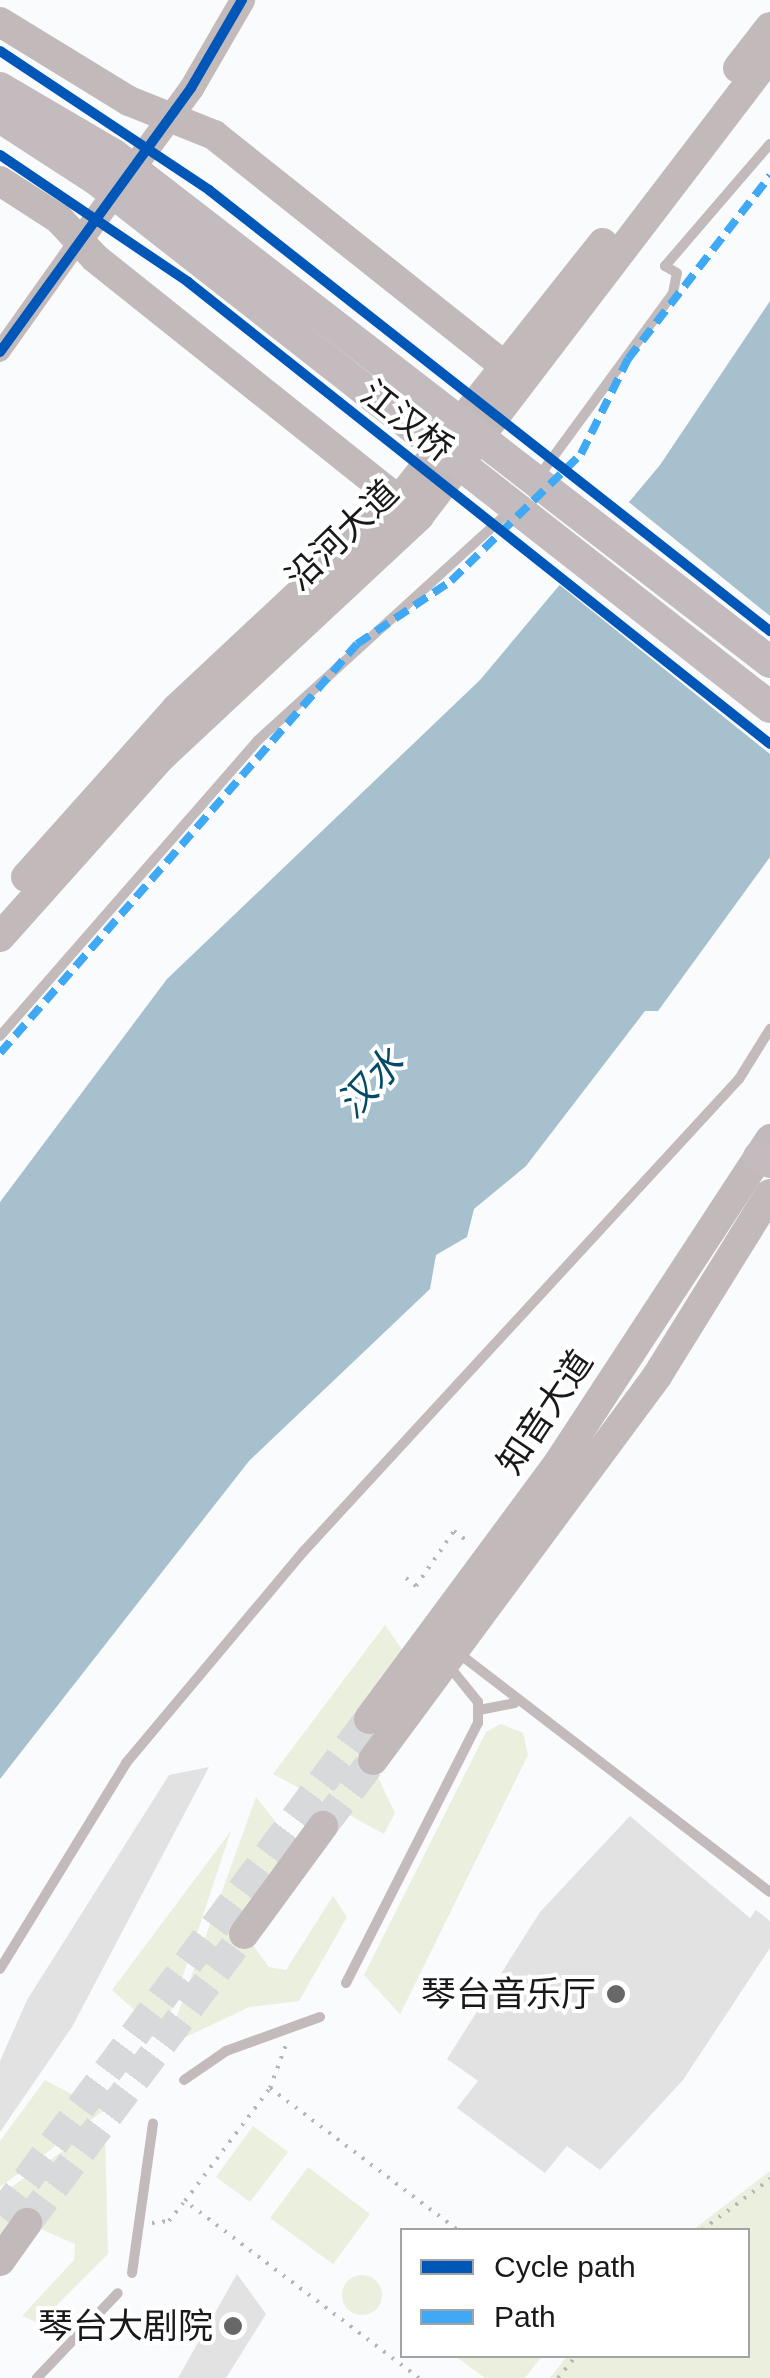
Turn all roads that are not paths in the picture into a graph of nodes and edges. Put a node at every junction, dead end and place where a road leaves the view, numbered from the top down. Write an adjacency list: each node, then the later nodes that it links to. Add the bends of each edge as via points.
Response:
1 (242, 0): 7 (street)
2 (0, 22): 7 (main road)
3 (770, 27): 14 (main road, 沿河大道)
4 (770, 56): 14 (main road, 沿河大道)
5 (0, 75): 8 (main road)
6 (0, 88): 8 (main road)
7 (171, 116): 12 (street); 14 (main road, via 214,135)
8 (18, 122): 10 (main road)
9 (770, 144): 21 (lane, via 666,266 677,272 673,293 590,414 478,548 256,740)
10 (106, 168): 16 (main road, 江汉桥, bridge); 17 (main road, 江汉桥, bridge)
11 (0, 182): 12 (main road)
12 (79, 240): 13 (street); 15 (main road)
13 (0, 352)
14 (516, 375): 15 (main road, 沿河大道)
15 (408, 508): 18 (main road, 沿河大道, via 176,709); 19 (main road, 沿河大道, via 162,756)
16 (770, 662)
17 (770, 706)
18 (0, 907)
19 (0, 937)
20 (770, 1029): 32 (lane, via 739,1079 303,1552 126,1763)
21 (0, 1036)
22 (766, 1153): 23 (main road, 知音大道)
23 (761, 1197): 24 (main road, 知音大道)
24 (439, 1646): 25 (lane); 26 (lane); 27 (main road, 知音大道); 28 (main road, 知音大道)
25 (514, 1704): 26 (lane); 30 (lane)
26 (479, 1710): 33 (lane, via 419,1852)
27 (369, 1719)
28 (373, 1760)
29 (322, 1826): 31 (main road)
30 (770, 1892)
31 (244, 1934)
32 (0, 1968)
33 (346, 1982)
34 (320, 2017): 35 (lane, via 288,2034 226,2051)
35 (184, 2080)
36 (153, 2123): 39 (lane)
37 (28, 2224): 38 (main road)
38 (0, 2261)
39 (132, 2273)
40 (118, 2293): 41 (lane)
41 (37, 2378)

